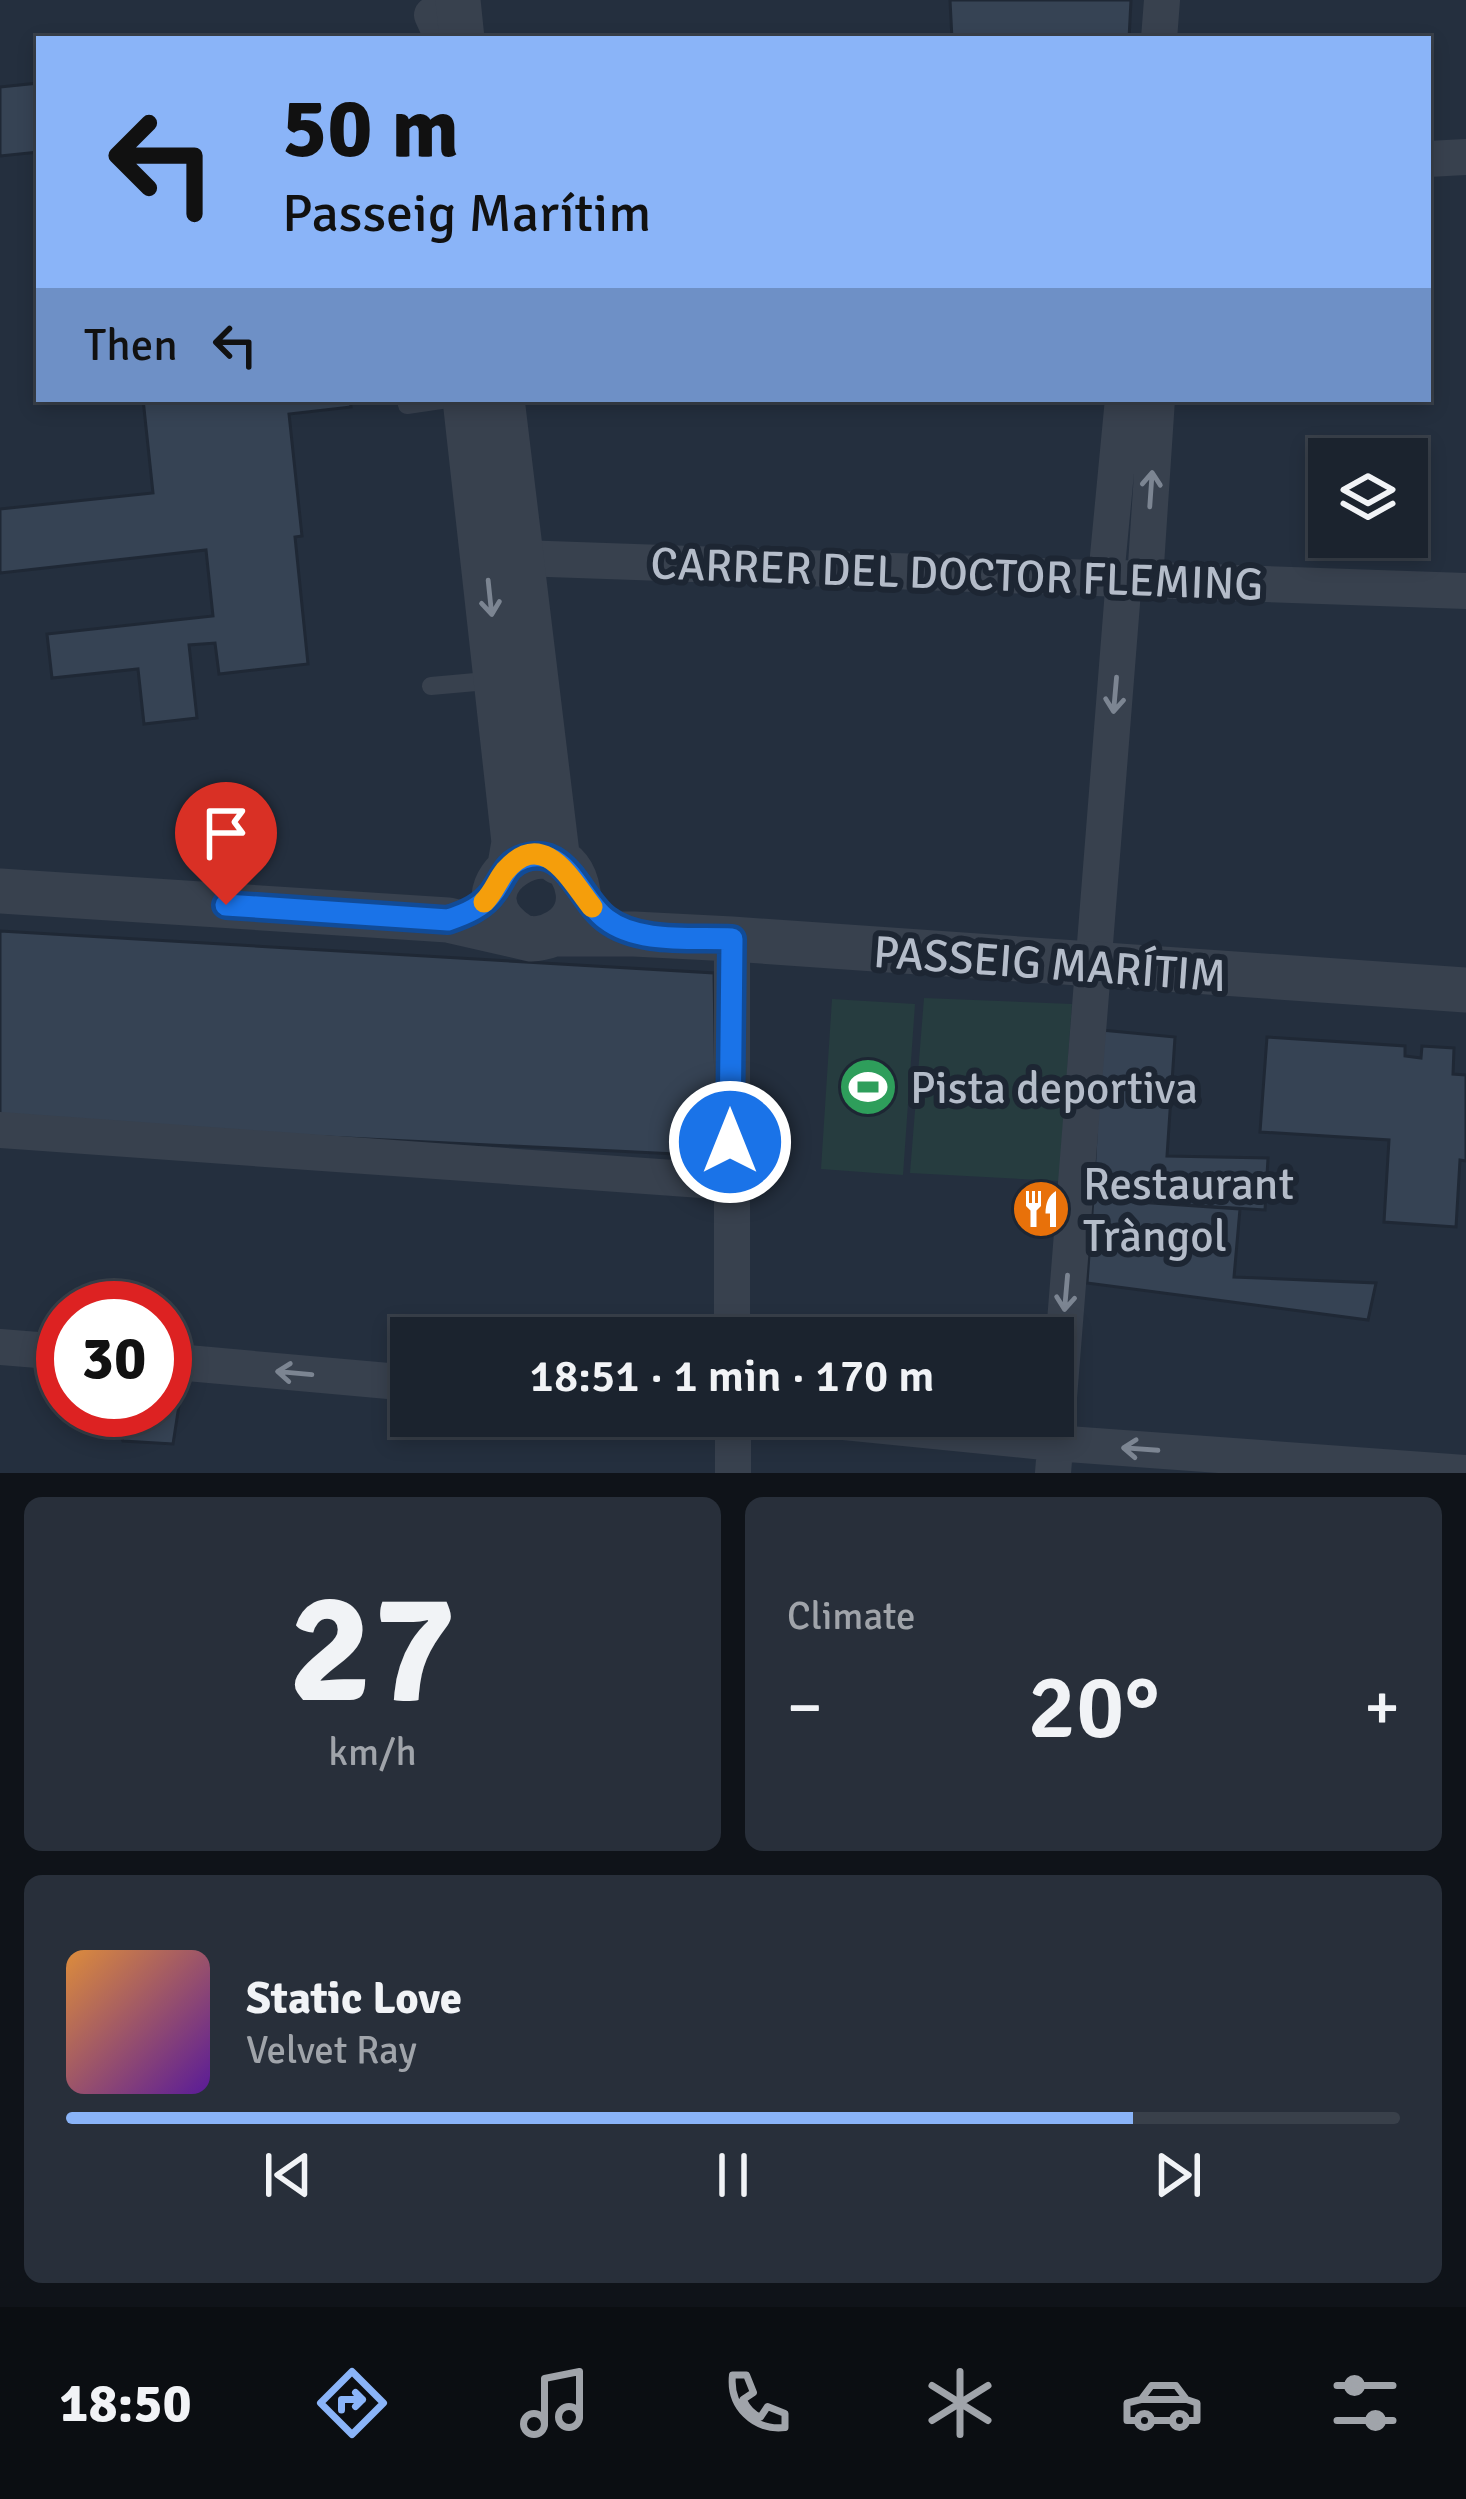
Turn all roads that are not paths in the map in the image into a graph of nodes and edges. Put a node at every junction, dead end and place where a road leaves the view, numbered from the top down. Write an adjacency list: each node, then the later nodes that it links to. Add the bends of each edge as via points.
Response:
1 (1162, 0): 3 (street)
2 (1186, 0): 4 (street)
3 (1159, 36)
4 (1183, 36)
5 (1466, 158): 6 (street)
6 (1431, 159)
7 (1123, 402): 12 (street)
8 (1156, 402): 12 (street, one-way to 8)
9 (407, 405): 10 (lane)
10 (476, 409): 11 (street); 14 (street, one-way to 14)
11 (520, 558): 12 (street, CARRER DEL DOCTOR FLEMING); 16 (street)
12 (1125, 578): 13 (street, CARRER DEL DOCTOR FLEMING); 23 (street, one-way to 23)
13 (1466, 591)
14 (499, 680): 15 (lane); 17 (street, via 514,842)
15 (431, 686)
16 (568, 875): 17 (street, via 534,856); 20 (street, via 604,918); 21 (street, via 574,915)
17 (503, 878): 19 (street, via 478,908); 21 (street, via 497,912)
18 (0, 891): 19 (street, PASSEIG MARÍTIM)
19 (448, 920): 21 (street, PASSEIG MARÍTIM)
20 (634, 934): 21 (street, PASSEIG MARÍTIM); 22 (street, PASSEIG MARÍTIM)
21 (537, 935)
22 (732, 939): 23 (street, PASSEIG MARÍTIM); 26 (street)
23 (1093, 967): 24 (street, PASSEIG MARÍTIM); 34 (street, one-way to 34)
24 (1466, 990)
25 (0, 1130): 26 (street)
26 (730, 1182): 27 (street)
27 (732, 1317)
28 (0, 1347): 29 (street)
29 (36, 1350)
30 (192, 1363): 31 (street, one-way to 30)
31 (390, 1381)
32 (733, 1437): 36 (street)
33 (918, 1437): 34 (street)
34 (1053, 1458): 35 (street, one-way to 34)
35 (1336, 1467): 37 (street)
36 (733, 1473)
37 (1466, 1473)

